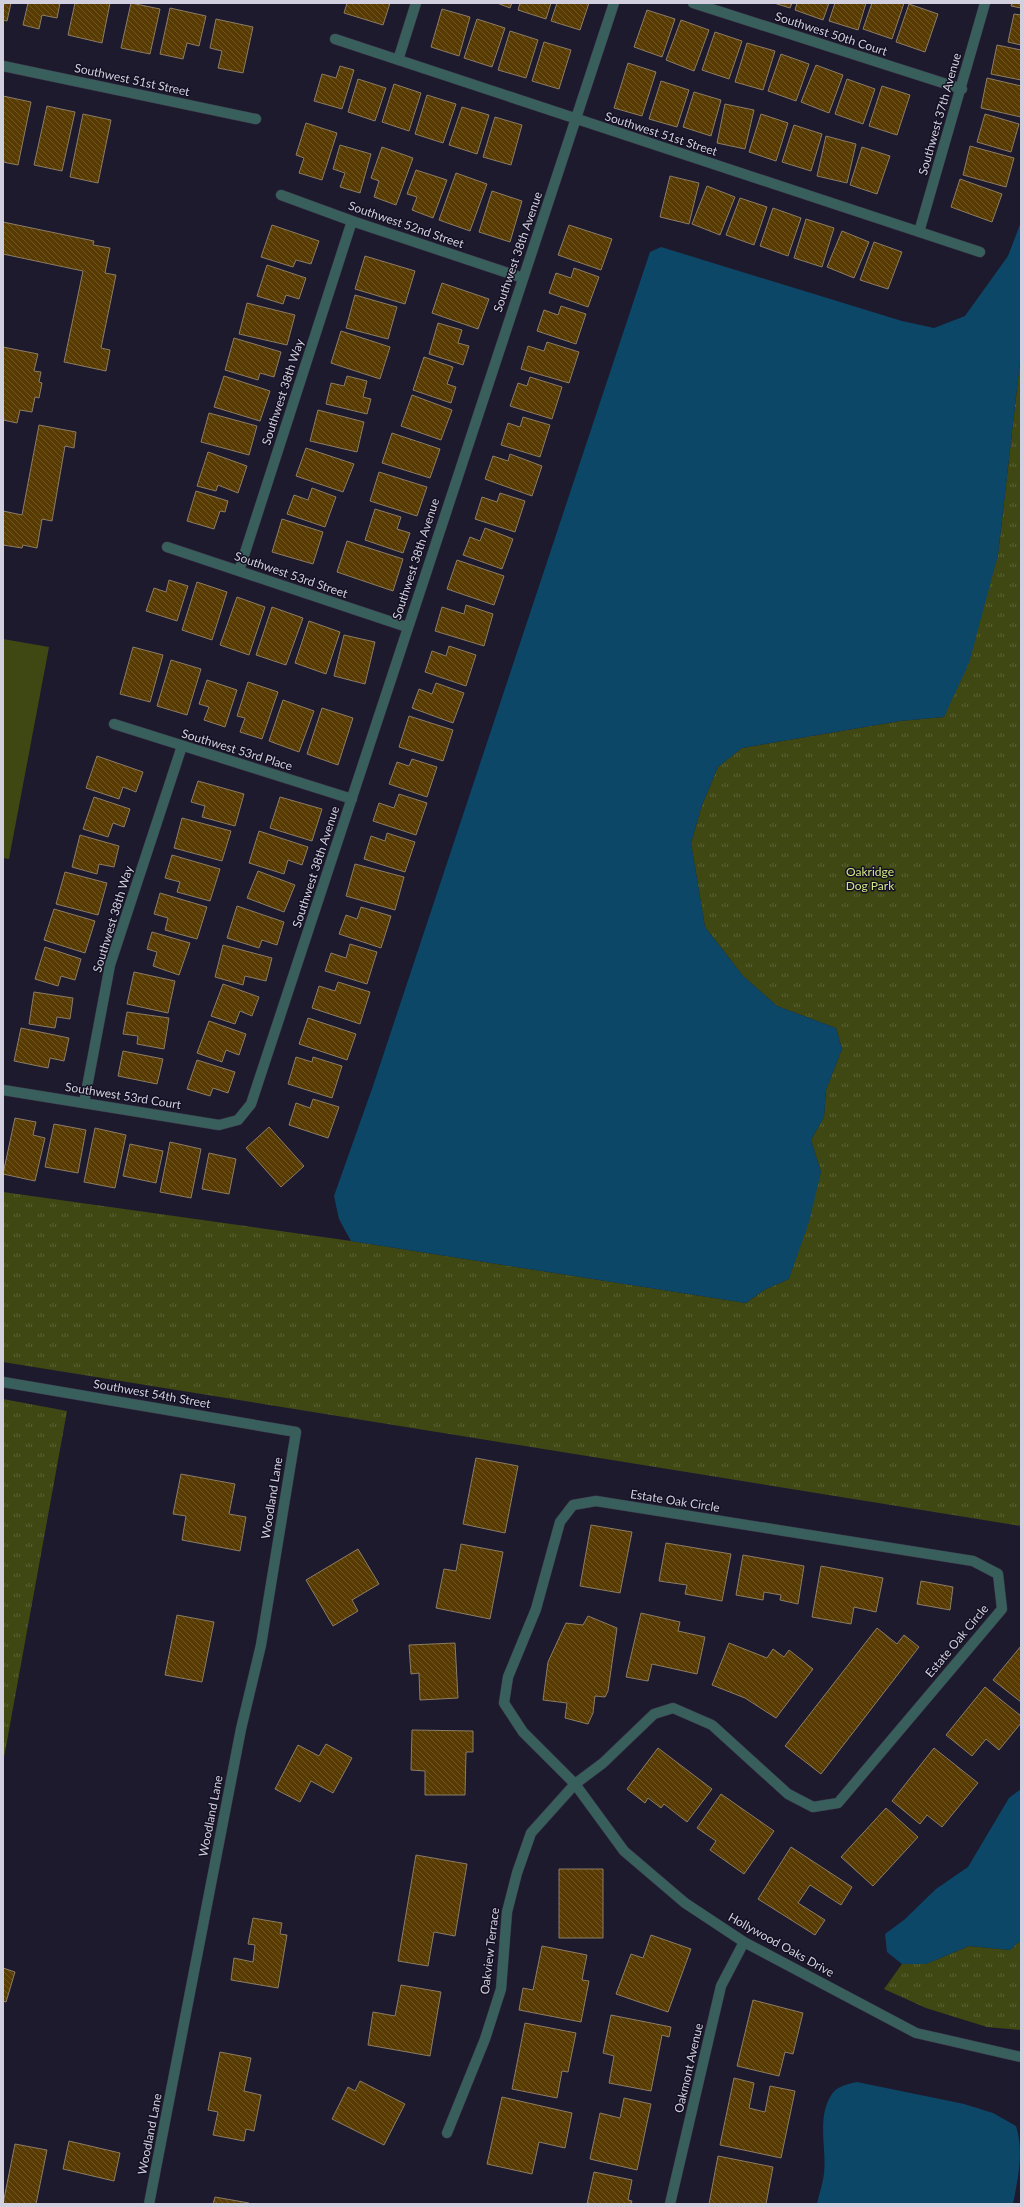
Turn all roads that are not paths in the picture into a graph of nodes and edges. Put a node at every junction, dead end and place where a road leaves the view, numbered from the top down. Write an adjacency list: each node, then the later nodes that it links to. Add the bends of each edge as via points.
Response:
1 (416, 3): 6 (street)
2 (614, 3): 10 (street, Southwest 38th Avenue)
3 (693, 3): 8 (street, Southwest 50th Court)
4 (985, 3): 8 (street, Southwest 37th Avenue)
5 (336, 39): 6 (street, Southwest 51st Street)
6 (398, 60): 10 (street, Southwest 51st Street)
7 (3, 66): 9 (street, Southwest 51st Street)
8 (962, 89): 13 (street, Southwest 37th Avenue)
9 (256, 119)
10 (576, 120): 13 (street, Southwest 51st Street); 15 (street, Southwest 38th Avenue)
11 (281, 195): 12 (street, Southwest 52nd Street)
12 (352, 221): 15 (street, Southwest 52nd Street); 17 (street, Southwest 38th Way)
13 (919, 232): 14 (street, Southwest 51st Street)
14 (980, 252)
15 (523, 278): 18 (street, Southwest 38th Avenue)
16 (167, 547): 17 (street, Southwest 53rd Street)
17 (239, 571): 18 (street, Southwest 53rd Street)
18 (407, 628): 21 (street, Southwest 38th Avenue)
19 (114, 724): 20 (street, Southwest 53rd Place)
20 (182, 746): 21 (street, Southwest 53rd Place); 23 (street, Southwest 38th Way, via 110,965)
21 (352, 799): 24 (street, Southwest 38th Avenue, via 251,1104)
22 (3, 1090): 23 (street, Southwest 53rd Court)
23 (84, 1103): 24 (street, Southwest 53rd Court, via 219,1125)
24 (238, 1120)
25 (3, 1382): 26 (street, Southwest 54th Street)
26 (296, 1432): 31 (street, Woodland Lane, via 261,1645 241,1729)
27 (575, 1784): 27 (street, Estate Oak Circle, via 603,1763 654,1714 674,1708 712,1724 788,1794 813,1807 838,1803 1002,1609 998,1574 973,1561 596,1501 573,1505 560,1522 536,1609 508,1678 504,1703 522,1732); 28 (street, Hollywood Oaks Drive, via 624,1851 685,1903); 30 (street, Oakview Terrace, via 531,1833 516,1873 507,1912 501,1989 486,2039)
28 (744, 1942): 29 (street, Hollywood Oaks Drive, via 916,2033); 32 (street, Oakmont Avenue, via 721,1986)
29 (1021, 2057)
30 (447, 2133)
31 (149, 2204)
32 (670, 2204)

